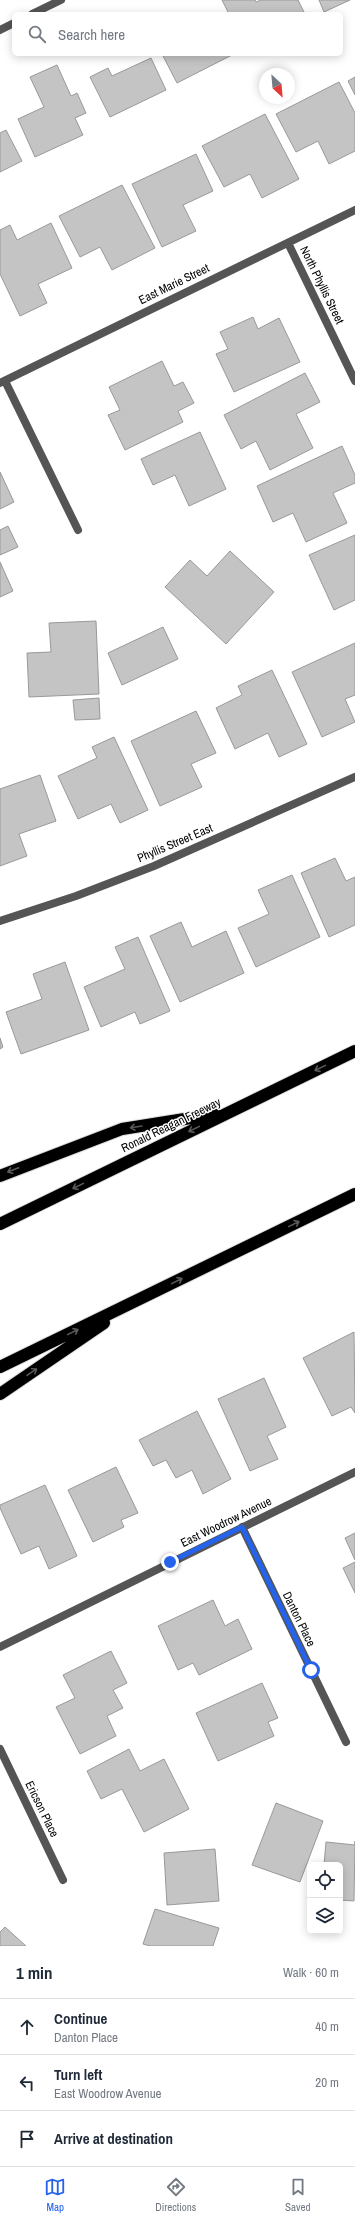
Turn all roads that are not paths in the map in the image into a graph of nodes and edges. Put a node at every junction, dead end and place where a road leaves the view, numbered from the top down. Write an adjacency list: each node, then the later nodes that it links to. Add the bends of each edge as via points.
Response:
1 (61, 0): 2 (street)
2 (36, 12)
3 (12, 24): 4 (street)
4 (0, 30)
5 (355, 210): 6 (street, East Marie Street)
6 (288, 243): 7 (street, North Phyllis Street); 8 (street, East Marie Street)
7 (355, 381)
8 (2, 382): 9 (street, East Marie Street)
9 (78, 530)
10 (355, 777): 11 (street, Phyllis Street East, via 154,866 76,896)
11 (0, 921)
12 (355, 1051): 13 (highway, Ronald Reagan Freeway, one-way to 13)
13 (229, 1112): 14 (highway, one-way to 14, via 122,1129); 16 (highway, Ronald Reagan Freeway, one-way to 16)
14 (0, 1176)
15 (355, 1194): 17 (highway, one-way to 15)
16 (0, 1224)
17 (142, 1298): 18 (highway, one-way to 17); 19 (highway, one-way to 17)
18 (0, 1367)
19 (0, 1394)
20 (355, 1472): 21 (street, East Woodrow Avenue)
21 (242, 1527): 22 (street, East Woodrow Avenue); 23 (street, Danton Place)
22 (0, 1647)
23 (346, 1742)
24 (0, 1749): 25 (street, Ericson Place)
25 (63, 1880)

